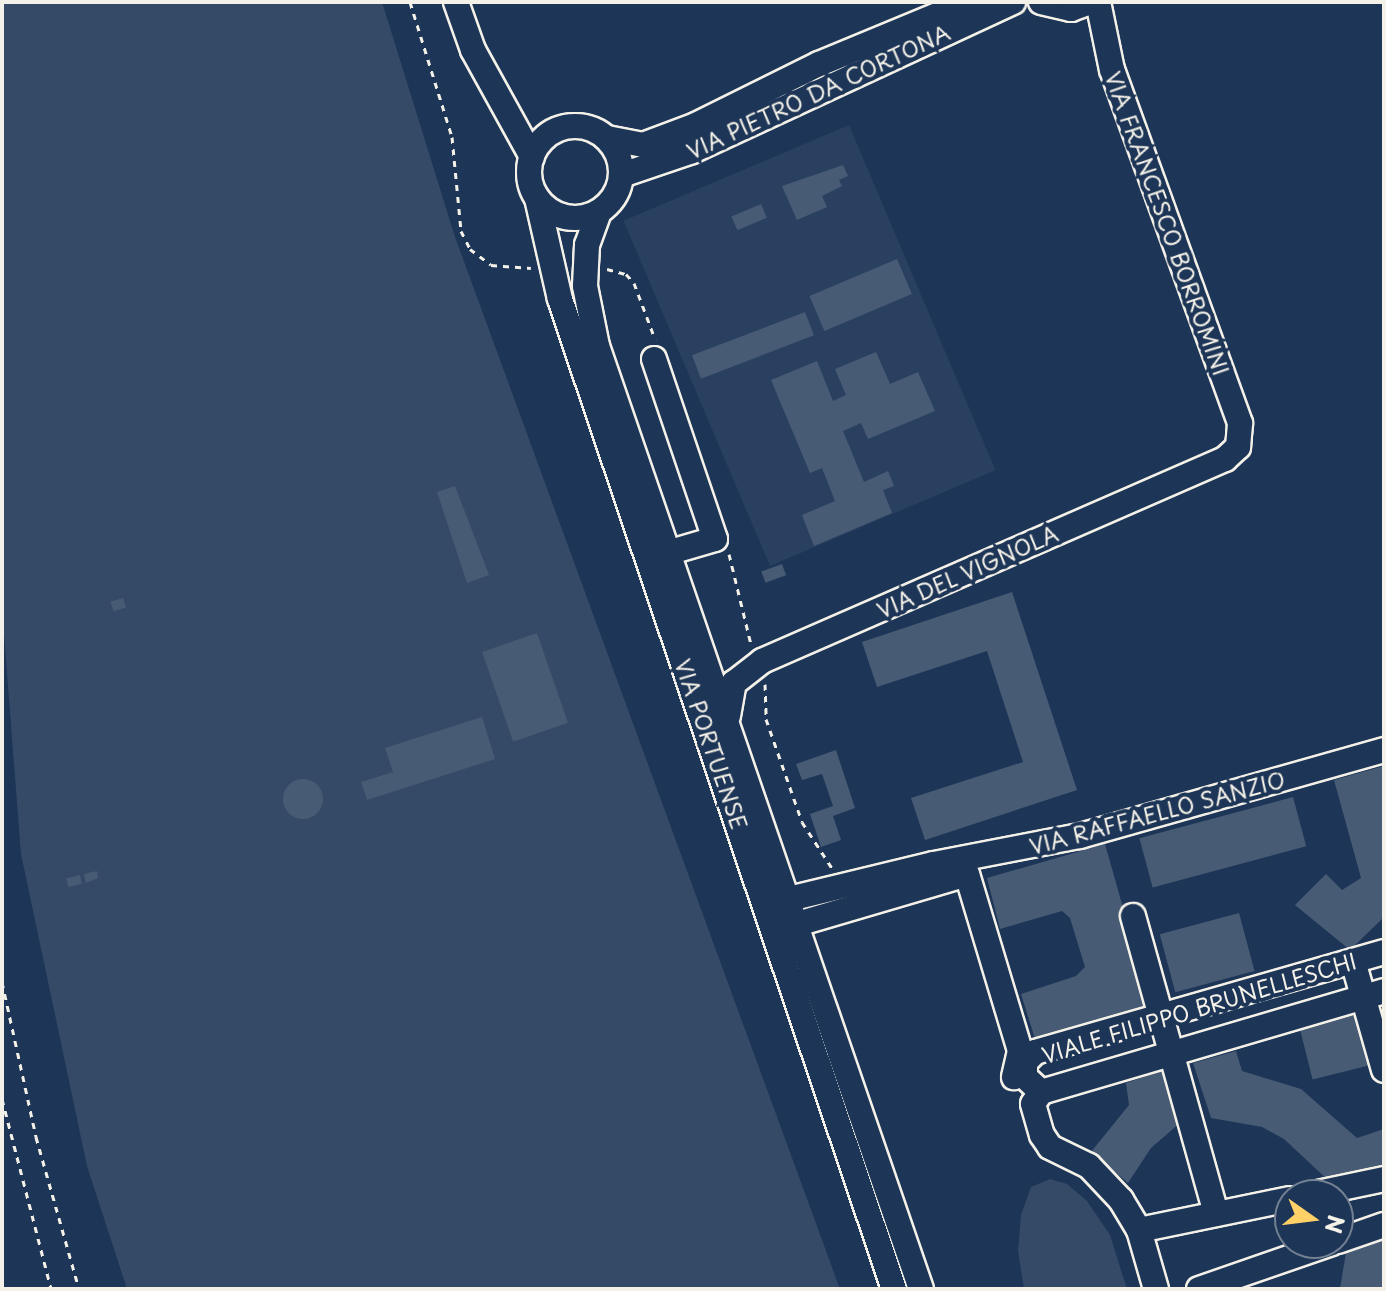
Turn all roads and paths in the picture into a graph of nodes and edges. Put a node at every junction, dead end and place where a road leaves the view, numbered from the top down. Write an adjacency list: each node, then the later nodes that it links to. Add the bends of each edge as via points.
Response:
1 (456, 2): 7 (street)
2 (969, 2): 9 (street, VIA PIETRO DA CORTONA, via 643,145)
3 (1013, 2): 11 (street, VIA PIETRO DA CORTONA, via 692,151)
4 (1041, 2): 5 (street, via 1071,9)
5 (1090, 2)
6 (1098, 2): 15 (street, VIA FRANCESCO BORROMINI, via 1112,70 1240,423)
7 (494, 90): 8 (street, via 534,120); 10 (street)
8 (564, 127): 9 (street, via 590,128); 10 (street, via 543,139)
9 (607, 138): 11 (street, via 618,154)
10 (532, 157): 12 (street, via 529,174)
11 (622, 175): 13 (street, via 615,197)
12 (537, 198): 13 (street, via 565,218); 43 (street, VIA PORTUENSE, via 560,299)
13 (599, 212): 16 (street, VIA PORTUENSE, via 587,245 589,316)
14 (654, 359): 16 (street, via 715,539)
15 (1240, 442): 17 (street, VIA DEL VIGNOLA, via 1225,459 762,661 733,686 727,706)
16 (667, 553): 17 (street, VIA PORTUENSE)
17 (730, 726): 19 (street, VIA PORTUENSE)
18 (1384, 750): 19 (street, VIA RAFFAELLO SANZIO, via 1080,836)
19 (789, 899): 21 (street, VIA PORTUENSE)
20 (1133, 916): 26 (street)
21 (797, 924): 29 (street, via 967,874 1020,1051); 44 (street, VIA PORTUENSE)
22 (1384, 952): 23 (street, VIALE FILIPPO BRUNELLESCHI)
23 (1353, 961): 25 (street); 26 (street, VIALE FILIPPO BRUNELLESCHI)
24 (2, 982): 42 (path, via 36,1137)
25 (1374, 994): 27 (street, VIALE FILIPPO BRUNELLESCHI); 28 (street)
26 (1160, 1017): 27 (street); 30 (street, VIALE FILIPPO BRUNELLESCHI, via 1035,1052 1025,1062 1025,1077)
27 (1170, 1055): 30 (street, VIALE FILIPPO BRUNELLESCHI); 35 (street)
28 (1384, 1070)
29 (1013, 1079)
30 (1041, 1092): 37 (street, via 1033,1104 1050,1147 1089,1166 1121,1200)
31 (2, 1099): 41 (path)
32 (1384, 1179): 33 (street)
33 (1354, 1185)
34 (1274, 1202): 35 (street)
35 (1216, 1214): 37 (street)
36 (1384, 1225): 38 (street)
37 (1139, 1230): 45 (street)
38 (1354, 1235)
39 (1294, 1259): 40 (street)
40 (1239, 1282): 46 (street)
41 (51, 1289)
42 (79, 1289)
43 (894, 1289)
44 (921, 1289)
45 (1156, 1289)
46 (1199, 1289)

